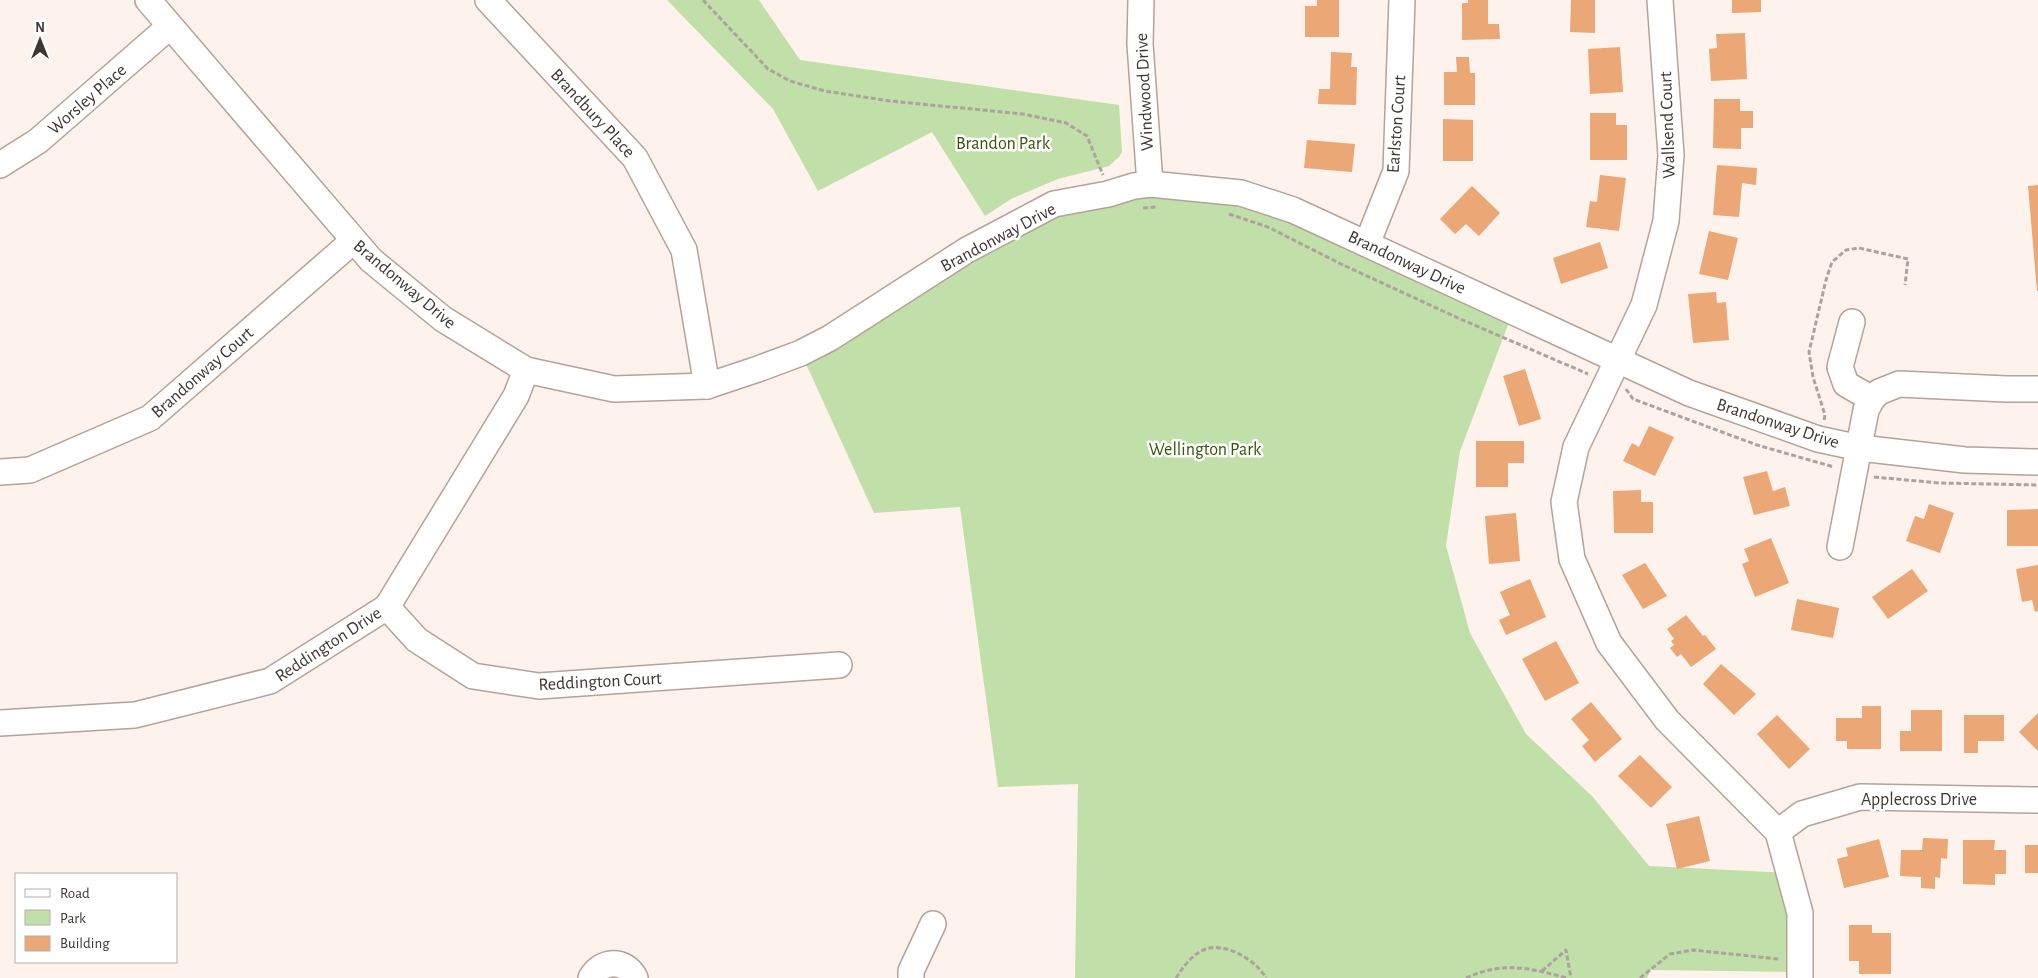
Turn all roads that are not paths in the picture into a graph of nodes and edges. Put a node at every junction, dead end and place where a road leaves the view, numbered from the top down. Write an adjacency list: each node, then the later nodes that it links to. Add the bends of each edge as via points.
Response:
1 (148, 0): 6 (street, Brandonway Drive)
2 (488, 0): 14 (street, Brandbury Place, via 635,158 684,250)
3 (1141, 0): 8 (street, Windwood Drive, via 1140,44)
4 (1402, 0): 10 (street, Earlston Court, via 1396,171)
5 (1660, 0): 13 (street, Wallsend Court, via 1671,155 1666,220 1644,305)
6 (169, 27): 7 (street, Worsley Place, via 38,141); 9 (street, Brandonway Drive)
7 (0, 165)
8 (1150, 184): 10 (street, Brandonway Drive, via 1240,193 1293,210); 14 (street, Brandonway Drive, via 1054,204 967,250 830,338 801,353)
9 (353, 241): 12 (street, Brandonway Drive, via 371,260 443,319); 19 (street, Brandonway Court, via 150,418 30,470)
10 (1367, 244): 13 (street, Brandonway Drive)
11 (1852, 322): 16 (street, via 1840,367 1846,384)
12 (526, 370): 14 (street, Brandonway Drive, via 614,389); 21 (street, Reddington Drive, via 516,396)
13 (1613, 371): 17 (street, Brandonway Drive, via 1689,393 1818,439); 25 (street, Wallsend Court, via 1576,447 1564,502 1572,559 1608,643 1667,720)
14 (707, 386)
15 (2038, 389): 16 (street, via 1899,384 1879,392)
16 (1872, 400): 17 (street, via 1866,410)
17 (1857, 460): 18 (street, Brandonway Drive); 20 (street)
18 (2038, 462)
19 (0, 472)
20 (1840, 546)
21 (387, 607): 22 (street, Reddington Court, via 417,640 473,676 539,686); 23 (street, Reddington Drive, via 270,681 135,715)
22 (839, 665)
23 (0, 723)
24 (2038, 800): 25 (street, Applecross Drive, via 1860,797 1802,814)
25 (1778, 832): 30 (street, via 1800,913)
26 (933, 924): 29 (street, via 911,971)
27 (591, 978): 28 (street, via 600,967 616,963 630,970)
28 (635, 978)
29 (911, 978)
30 (1800, 978)

